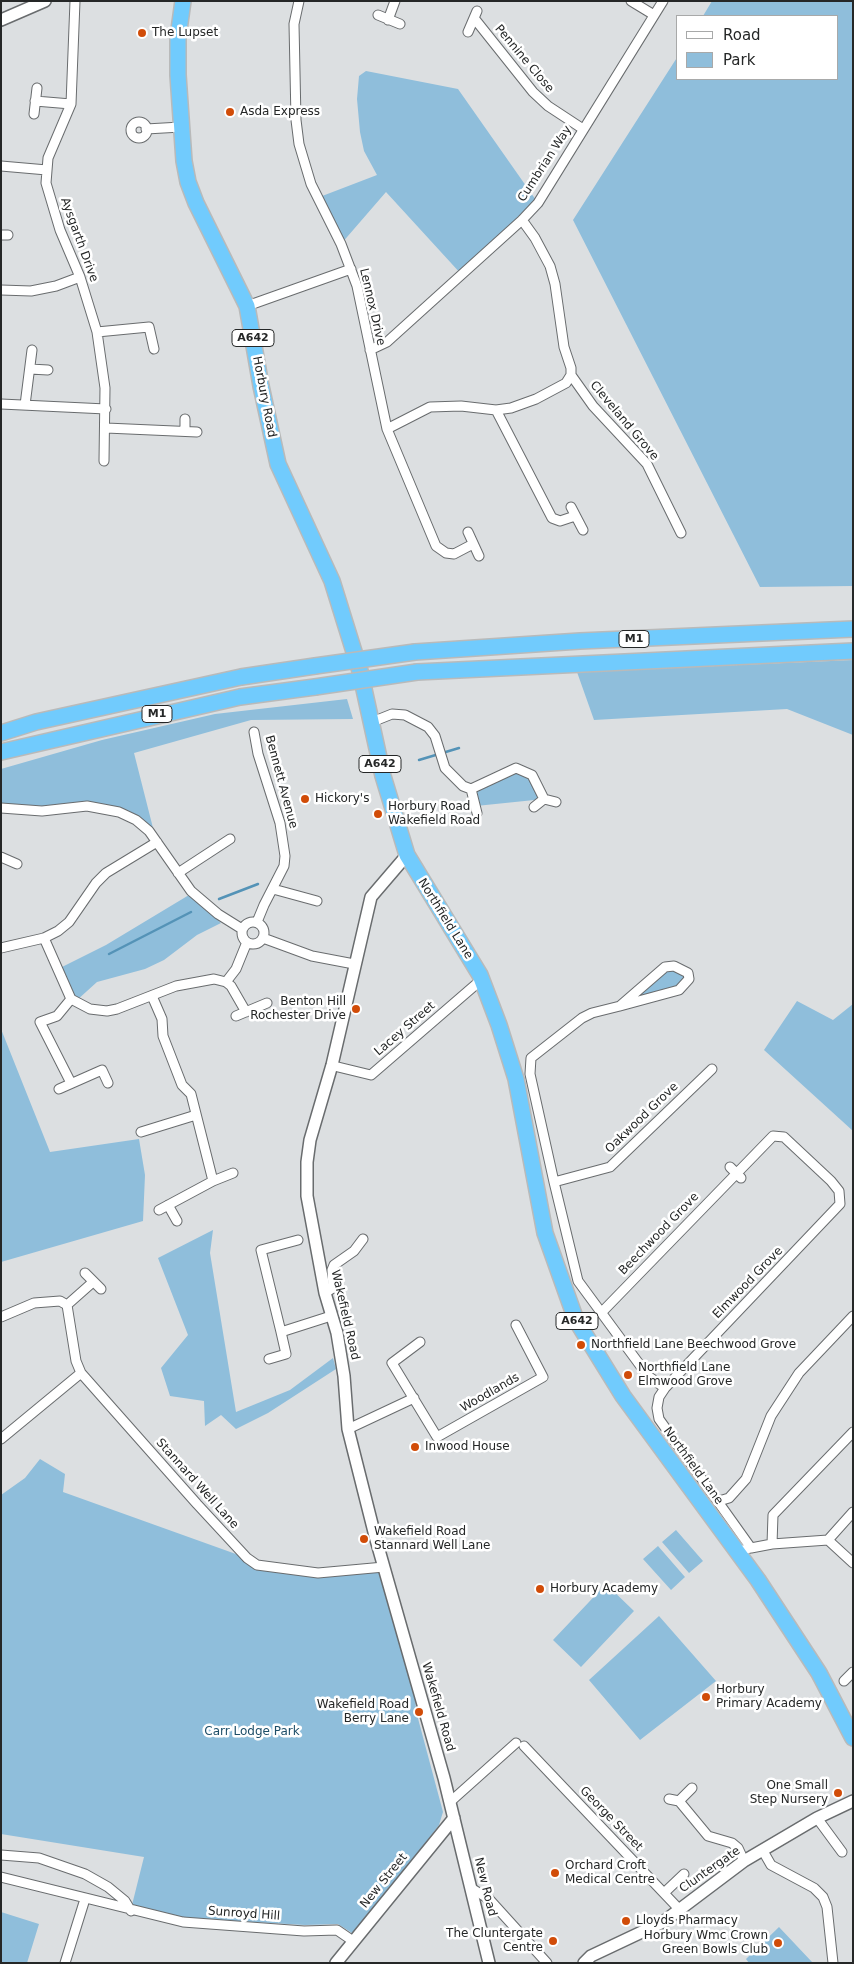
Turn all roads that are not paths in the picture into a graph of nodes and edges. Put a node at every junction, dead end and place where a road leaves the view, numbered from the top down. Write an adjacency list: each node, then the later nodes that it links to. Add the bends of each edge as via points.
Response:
1 (45, 1): 10 (main road)
2 (75, 1): 16 (street, Aysgarth Drive)
3 (183, 1): 18 (highway, Horbury Road / A642, via 178,37)
4 (299, 1): 24 (street, Lennox Drive, via 294,24 299,144 311,184)
5 (395, 1): 11 (street)
6 (631, 1): 9 (street)
7 (663, 1): 9 (street, Cumbrian Way)
8 (378, 15): 11 (street)
9 (654, 15): 20 (street, Cumbrian Way)
10 (1, 20)
11 (388, 20): 12 (street)
12 (400, 24)
13 (468, 32): 20 (street, Pennine Close, via 476,14 533,92)
14 (37, 88): 15 (street)
15 (35, 101): 16 (street); 17 (street)
16 (71, 104): 22 (street, Aysgarth Drive, via 52,145)
17 (34, 114)
18 (182, 127): 19 (street); 27 (highway, Horbury Road / A642, via 184,161 196,203)
19 (146, 129)
20 (583, 129): 23 (street, Cumbrian Way, via 547,190)
21 (1, 166): 22 (street)
22 (47, 170): 25 (street, Aysgarth Drive, via 49,195)
23 (522, 220): 31 (street, Cumbrian Way, via 387,342); 34 (street, Cleveland Grove, via 535,238 552,275)
24 (351, 270): 27 (street); 31 (street, Lennox Drive)
25 (80, 276): 26 (street, via 56,286 31,291); 28 (street, Aysgarth Drive)
26 (1, 290)
27 (247, 306): 52 (highway, Horbury Road / A642, via 278,464 332,581)
28 (97, 332): 29 (street, via 148,328); 37 (street, Aysgarth Drive, via 103,362)
29 (154, 348)
30 (32, 350): 32 (street)
31 (370, 350): 41 (street, Lennox Drive)
32 (30, 369): 33 (street); 36 (street)
33 (48, 370)
34 (571, 375): 38 (street, via 566,383 536,399); 45 (street, Cleveland Grove, via 593,406 647,464 679,529)
35 (1, 404): 36 (street)
36 (25, 405): 37 (street)
37 (106, 410): 40 (street, Aysgarth Drive)
38 (496, 410): 41 (street, via 430,407); 46 (street, via 552,518 560,521 573,512)
39 (185, 420): 42 (street)
40 (106, 428): 42 (street); 44 (street, Aysgarth Drive)
41 (386, 429): 48 (street, Lennox Drive, via 436,546 454,554)
42 (185, 431): 43 (street)
43 (197, 432)
44 (104, 461)
45 (668, 529)
46 (583, 530)
47 (468, 532): 48 (street)
48 (473, 544): 49 (street)
49 (479, 556)
50 (853, 629): 55 (highway, M1, bridge, via 415,652 242,676 36,722)
51 (853, 651): 56 (highway, M1, bridge, via 417,672 240,697)
52 (360, 671): 53 (highway, Northfield Lane / A642)
53 (372, 722): 57 (street, via 392,714 405,714 428,727 436,736 445,768 453,778); 65 (highway, Northfield Lane / A642, via 383,776)
54 (254, 732): 69 (street, Bennett Avenue, via 285,847 284,866)
55 (1, 733)
56 (1, 752)
57 (471, 789): 58 (street, via 516,768 532,775); 62 (street)
58 (544, 799): 59 (street); 60 (street)
59 (556, 802)
60 (534, 807)
61 (1, 808): 64 (street, via 42,811 103,807 136,820)
62 (477, 813)
63 (230, 839): 68 (street)
64 (157, 842): 68 (street); 73 (street, via 106,873 69,922)
65 (407, 855): 77 (main road, Wakefield Road, via 371,897); 78 (highway, Northfield Lane / A642)
66 (1, 857): 67 (street)
67 (18, 864)
68 (178, 873): 72 (street, via 203,902)
69 (273, 889): 70 (street); 71 (street, Bennett Avenue)
70 (317, 901)
71 (257, 922): 72 (street, via 247,923); 74 (street, via 264,931)
72 (242, 929): 75 (street, via 242,936)
73 (44, 938): 76 (street); 81 (street)
74 (263, 938): 75 (street, via 257,943); 77 (street, via 312,956)
75 (247, 942): 79 (street, via 236,969)
76 (1, 948)
77 (354, 964): 109 (main road, Wakefield Road, via 307,1162 307,1196)
78 (481, 980): 88 (street, Lacey Street, via 371,1075); 96 (highway, Northfield Lane / A642, via 516,1079)
79 (226, 982): 80 (street, via 214,979 186,984); 84 (street)
80 (152, 996): 81 (street, via 107,1010 90,1009); 87 (street)
81 (71, 999): 90 (street, via 57,1016 40,1022)
82 (266, 1003): 84 (street)
83 (620, 1006): 83 (street, via 665,967 674,966 688,974 679,990); 95 (street, via 582,1018 531,1058 530,1074)
84 (246, 1012): 85 (street)
85 (236, 1016)
86 (182, 1056): 87 (street)
87 (172, 1060): 93 (street, via 182,1085 191,1094)
88 (338, 1067)
89 (712, 1069): 99 (street, Oakwood Grove, via 610,1167)
90 (71, 1083): 91 (street, via 102,1070); 92 (street)
91 (108, 1083)
92 (58, 1089)
93 (196, 1115): 94 (street); 98 (street)
94 (141, 1132)
95 (550, 1162): 96 (street); 99 (street)
96 (533, 1167): 129 (highway, Northfield Lane / A642, via 545,1233 576,1320 628,1403)
97 (233, 1173): 98 (street)
98 (213, 1181): 101 (street)
99 (554, 1182): 111 (street, via 578,1281)
100 (839, 1191): 111 (street, Beechwood Grove, via 784,1137 772,1136); 120 (street, Elmwood Grove, via 840,1204)
101 (168, 1205): 102 (street); 103 (street)
102 (159, 1210)
103 (177, 1221)
104 (363, 1239): 109 (street, via 354,1251 334,1265 333,1288)
105 (298, 1240): 116 (street, via 261,1250)
106 (85, 1273): 107 (street)
107 (93, 1282): 108 (street); 110 (street)
108 (101, 1288)
109 (326, 1293): 112 (main road, Wakefield Road)
110 (67, 1305): 114 (street, via 60,1302 34,1303); 119 (street, Stannard Well Lane)
111 (602, 1312): 120 (street, via 648,1376)
112 (331, 1316): 116 (street); 122 (main road, Wakefield Road, via 344,1376)
113 (853, 1316): 125 (street, via 798,1373 771,1416 746,1479 729,1498)
114 (1, 1317)
115 (516, 1326): 121 (street, Woodlands, via 543,1377 437,1437)
116 (281, 1332): 118 (street, via 286,1354)
117 (417, 1348): 121 (street, Woodlands, via 392,1363)
118 (269, 1359)
119 (81, 1373): 124 (street); 131 (street, Stannard Well Lane, via 247,1558 257,1565 318,1573)
120 (665, 1388): 125 (street, Northfield Lane, via 659,1397 659,1419)
121 (414, 1398): 122 (street)
122 (348, 1428): 131 (main road, Wakefield Road)
123 (853, 1432): 128 (street, via 773,1516)
124 (1, 1439)
125 (719, 1501): 129 (street, Northfield Lane)
126 (853, 1512): 127 (street)
127 (828, 1540): 128 (street); 130 (street)
128 (772, 1544): 129 (street)
129 (745, 1550): 134 (highway, Northfield Lane / A642, via 819,1673)
130 (853, 1563)
131 (384, 1567): 139 (main road, Wakefield Road)
132 (853, 1672): 133 (street)
133 (844, 1681)
134 (853, 1738)
135 (692, 1788): 137 (street)
136 (669, 1800): 137 (street)
137 (679, 1801): 145 (street, via 708,1836 732,1842)
138 (853, 1801): 141 (main road, Cluntergate)
139 (450, 1802): 140 (main road, Wakefield Road); 149 (street, George Street, via 520,1744)
140 (454, 1818): 148 (main road, New Road); 153 (main road, New Street)
141 (818, 1818): 142 (main road, Cluntergate); 143 (street)
142 (763, 1851): 145 (main road, Cluntergate); 159 (street, via 772,1865 814,1888 823,1897)
143 (842, 1852)
144 (1, 1855): 152 (street, via 39,1858 85,1874 108,1887 125,1901)
145 (744, 1861): 151 (main road, Cluntergate)
146 (684, 1874): 149 (street)
147 (1, 1877): 150 (street, Sunroyd Hill)
148 (471, 1888): 156 (main road, New Road); 157 (street, via 490,1899)
149 (664, 1893): 151 (street, George Street)
150 (85, 1899): 152 (street, Sunroyd Hill); 154 (street)
151 (678, 1909): 158 (main road, Cluntergate, via 646,1932 591,1956)
152 (131, 1911): 153 (street, Sunroyd Hill, via 183,1922 304,1931 338,1930)
153 (353, 1941): 155 (main road, New Street)
154 (65, 1963)
155 (336, 1963)
156 (489, 1963)
157 (547, 1963)
158 (584, 1963)
159 (833, 1963)

